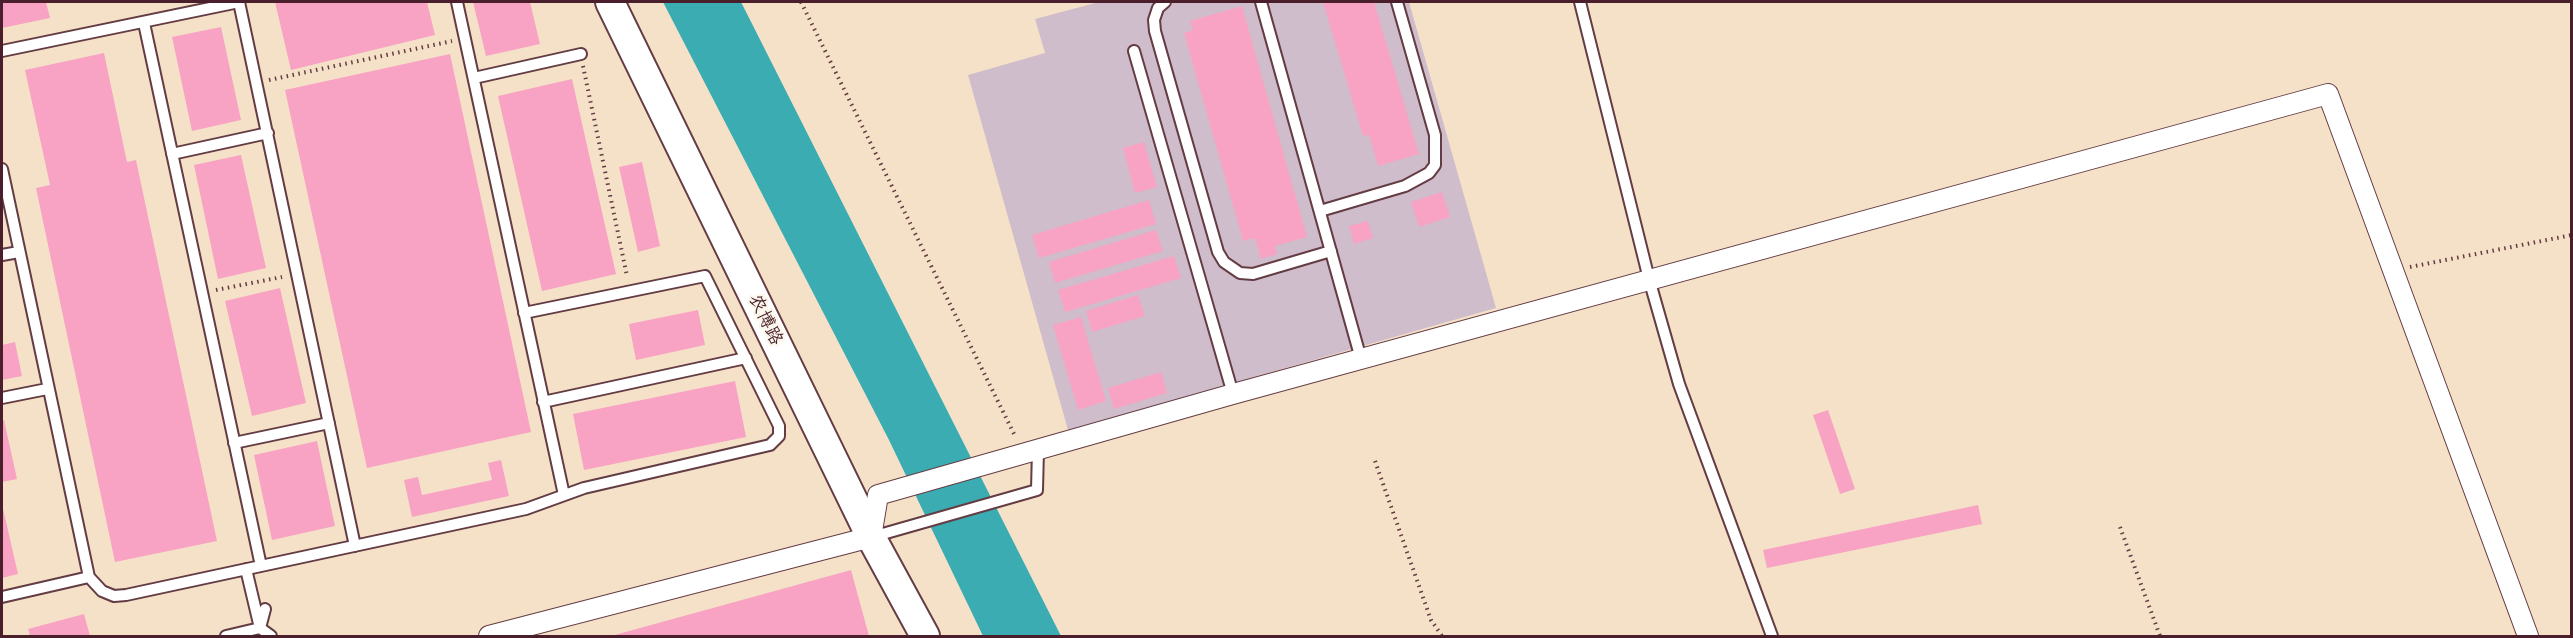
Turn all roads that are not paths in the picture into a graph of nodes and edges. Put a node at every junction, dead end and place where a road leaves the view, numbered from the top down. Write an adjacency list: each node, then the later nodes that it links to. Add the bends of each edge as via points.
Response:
1 (239, 2): 8 (lane); 13 (lane)
2 (457, 2): 12 (lane)
3 (610, 2): 32 (street, 农博路)
4 (1165, 2): 17 (lane, via 1158,8 1155,31 1224,262 1240,273 1253,273)
5 (1261, 2): 16 (lane)
6 (1397, 2): 16 (lane, via 1435,135 1435,165 1429,173 1405,186)
7 (1580, 2): 20 (lane)
8 (144, 23): 9 (lane); 14 (lane)
9 (2, 51)
10 (1134, 51): 25 (lane)
11 (581, 54): 12 (lane)
12 (474, 78): 21 (lane)
13 (268, 134): 14 (lane); 28 (lane)
14 (172, 154): 29 (lane)
15 (2, 169): 18 (lane)
16 (1320, 211): 17 (lane)
17 (1331, 251): 23 (lane)
18 (19, 252): 19 (lane); 24 (lane)
19 (2, 255)
20 (1649, 279): 23 (street); 44 (lane, via 1678,384); 45 (street, via 2328,94)
21 (524, 313): 22 (lane, via 705,276); 27 (lane)
22 (746, 358): 27 (lane); 31 (lane, via 779,426 779,436 771,445)
23 (1361, 359): 25 (street)
24 (47, 389): 26 (lane); 36 (lane)
25 (1233, 394): 30 (street)
26 (2, 398)
27 (543, 402): 31 (lane)
28 (329, 423): 29 (lane); 33 (lane)
29 (234, 443): 34 (lane)
30 (1031, 451): 32 (street, via 878,495); 32 (lane, via 1037,490)
31 (564, 495): 33 (lane, via 526,509)
32 (871, 537): 42 (street); 43 (street, 农博路)
33 (356, 546): 34 (lane)
34 (261, 566): 35 (lane)
35 (246, 569): 36 (lane, via 114,596 102,591); 39 (lane)
36 (89, 577): 37 (lane)
37 (2, 597)
38 (265, 609): 39 (lane)
39 (260, 628): 40 (lane); 41 (lane)
40 (226, 636)
41 (271, 636)
42 (489, 636)
43 (925, 636)
44 (1772, 636)
45 (2528, 636)

